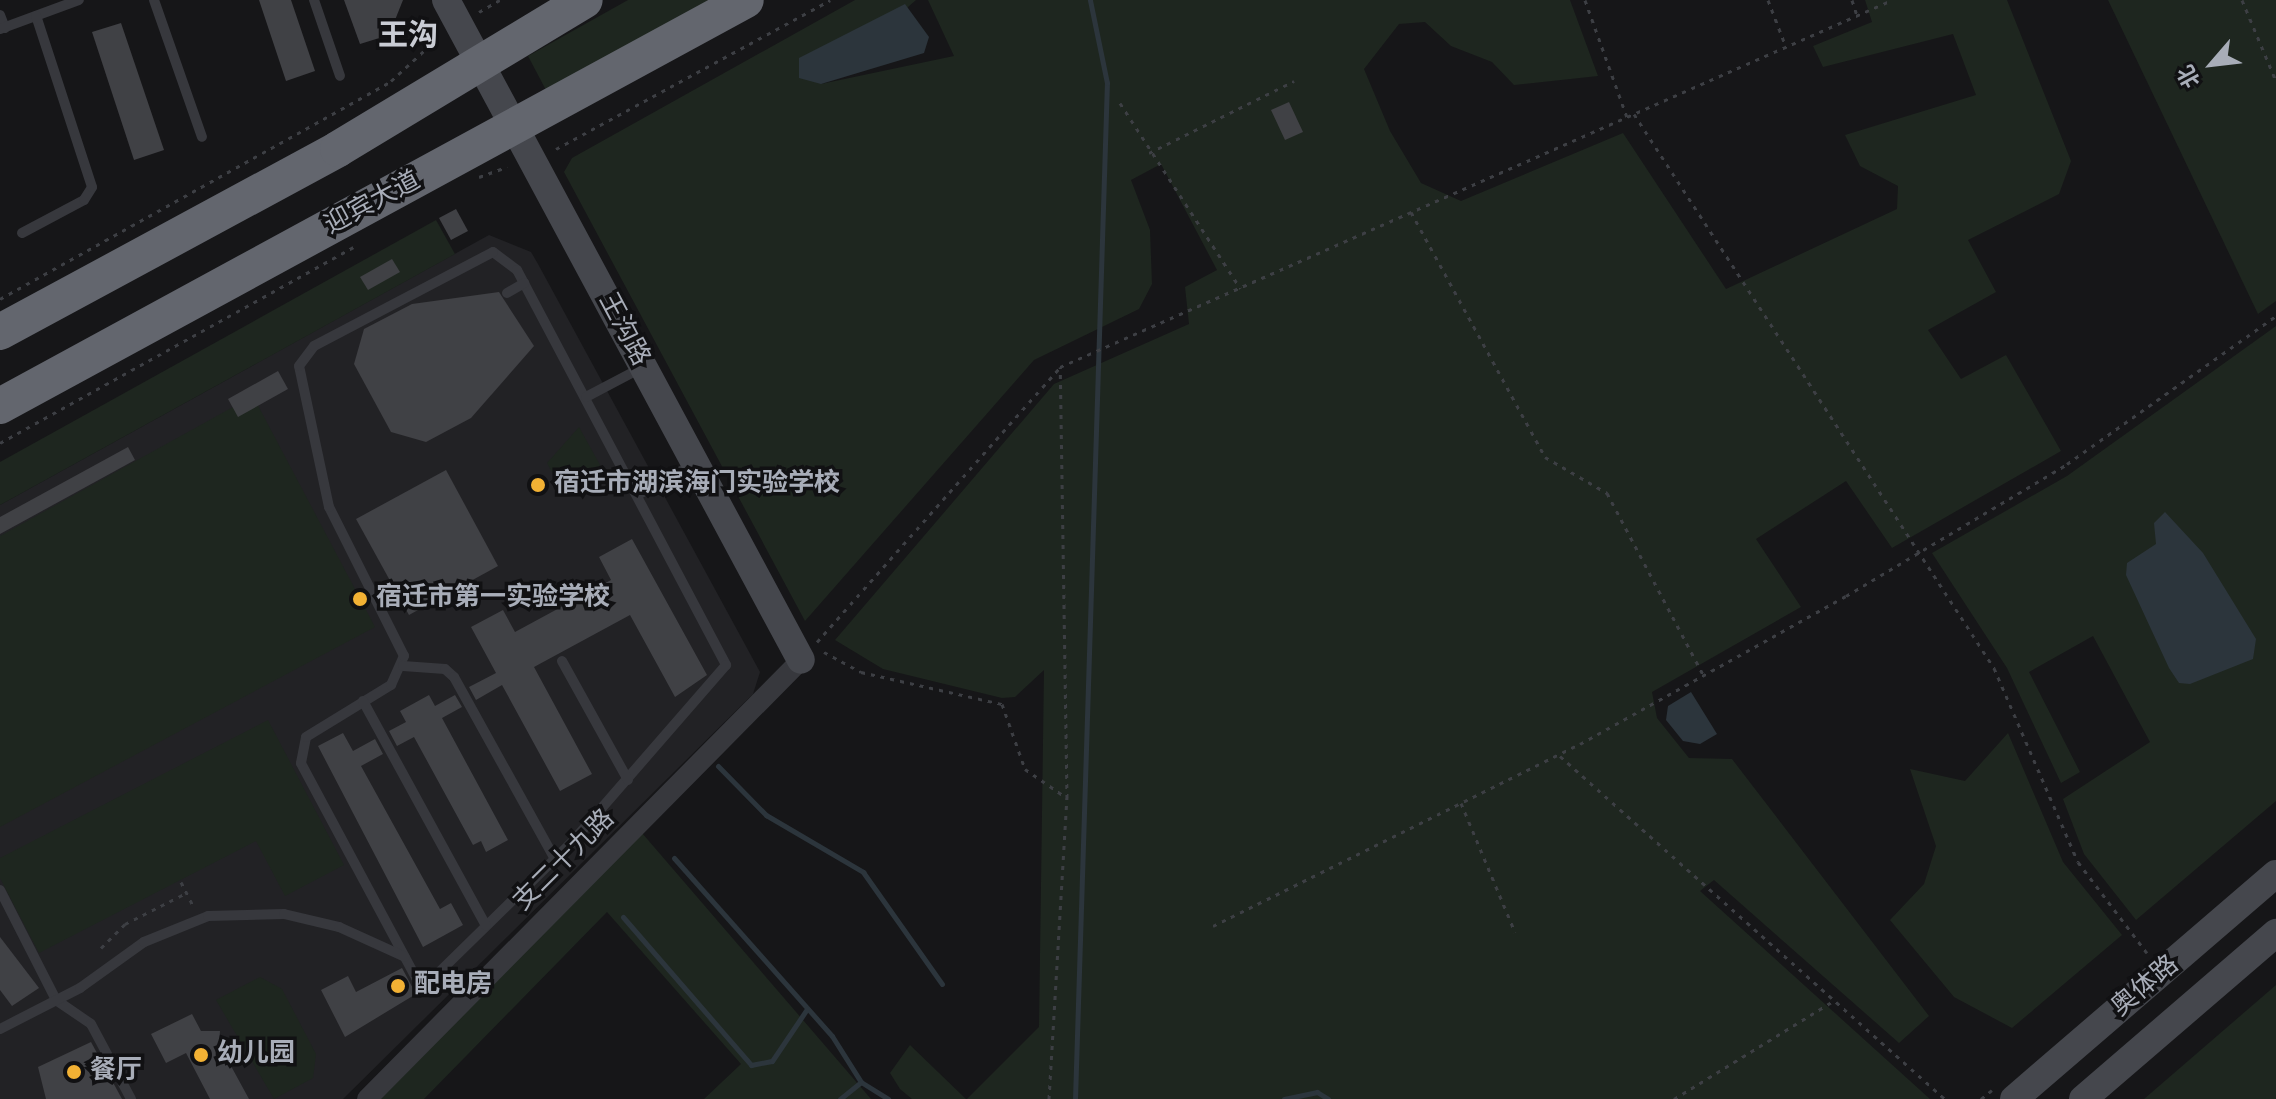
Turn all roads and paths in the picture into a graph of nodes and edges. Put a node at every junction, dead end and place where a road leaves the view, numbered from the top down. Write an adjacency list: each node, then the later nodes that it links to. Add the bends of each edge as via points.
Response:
1 (79, 0): 16 (lane)
2 (154, 0): 27 (lane)
3 (314, 0): 20 (lane)
4 (500, 0): 13 (path)
5 (585, 0): 19 (highway)
6 (746, 0): 26 (highway, 迎宾大道)
7 (830, 0): 28 (path)
8 (1585, 0): 25 (path)
9 (1768, 0): 18 (path)
10 (1852, 0): 15 (path)
11 (1892, 0): 15 (path)
12 (2242, 0): 22 (path)
13 (452, 12): 19 (street, 王沟路); 38 (path, via 391,81)
14 (0, 15): 17 (lane)
15 (1857, 15): 18 (path)
16 (36, 16): 17 (lane); 33 (lane, via 92,187 84,200)
17 (2, 29)
18 (1786, 47): 24 (path)
19 (479, 63): 26 (street, 王沟路); 40 (highway)
20 (340, 76)
21 (1294, 81): 29 (path)
22 (2276, 81)
23 (1120, 103): 29 (path)
24 (1634, 114): 25 (path); 48 (path)
25 (1627, 117): 32 (path)
26 (514, 128): 41 (street, 王沟路); 44 (highway, 迎宾大道)
27 (202, 137)
28 (556, 149)
29 (1149, 153): 36 (path)
30 (507, 167): 31 (path)
31 (475, 179)
32 (1411, 212): 36 (path); 52 (path, via 1545,457 1607,493)
33 (22, 233)
34 (363, 241): 45 (path)
35 (524, 283): 37 (lane); 43 (lane); 51 (lane, via 505,256 475,258 314,346 299,366 329,507 398,635)
36 (1240, 288): 42 (path)
37 (507, 293)
38 (0, 299)
39 (2276, 316): 48 (path, via 2067,464)
40 (0, 332)
41 (643, 367): 43 (lane); 46 (street, 王沟路)
42 (1060, 367): 49 (path); 56 (path)
43 (586, 397): 47 (lane)
44 (0, 406)
45 (0, 443)
46 (695, 464): 47 (lane); 49 (street, 王沟路)
47 (639, 494): 55 (lane, via 726,665)
48 (1915, 551): 52 (path); 69 (path, via 2007,693 2078,862)
49 (807, 653): 56 (path, via 861,672 1002,704 1025,769); 76 (street, 支二十九路)
50 (562, 661): 55 (lane)
51 (403, 666): 53 (lane, via 391,685); 58 (lane, via 445,669 454,677)
52 (1704, 676): 54 (path)
53 (363, 701): 64 (lane); 70 (lane, via 306,737 301,763)
54 (1559, 755): 57 (path); 72 (path)
55 (628, 780): 58 (lane)
56 (1067, 798): 77 (path, via 1065,932)
57 (1461, 803): 65 (path); 66 (path)
58 (555, 859): 64 (lane)
59 (2276, 874): 74 (street, 奥体路)
60 (181, 882): 62 (path)
61 (0, 890): 71 (lane)
62 (186, 893): 63 (path); 68 (path, via 125,924)
63 (200, 919): 70 (lane, via 284,914 339,927); 71 (lane, via 144,942)
64 (486, 926): 70 (lane, via 422,989)
65 (1213, 926)
66 (1515, 932)
67 (2276, 933): 80 (street, 奥体路)
68 (101, 948)
69 (2150, 956)
70 (405, 957)
71 (56, 1000): 73 (lane); 75 (lane, via 91,1024)
72 (1833, 1001): 78 (path); 79 (path)
73 (0, 1029)
74 (2016, 1098)
75 (131, 1099)
76 (367, 1099)
77 (1049, 1099)
78 (1674, 1099)
79 (1945, 1099)
80 (2083, 1099)

